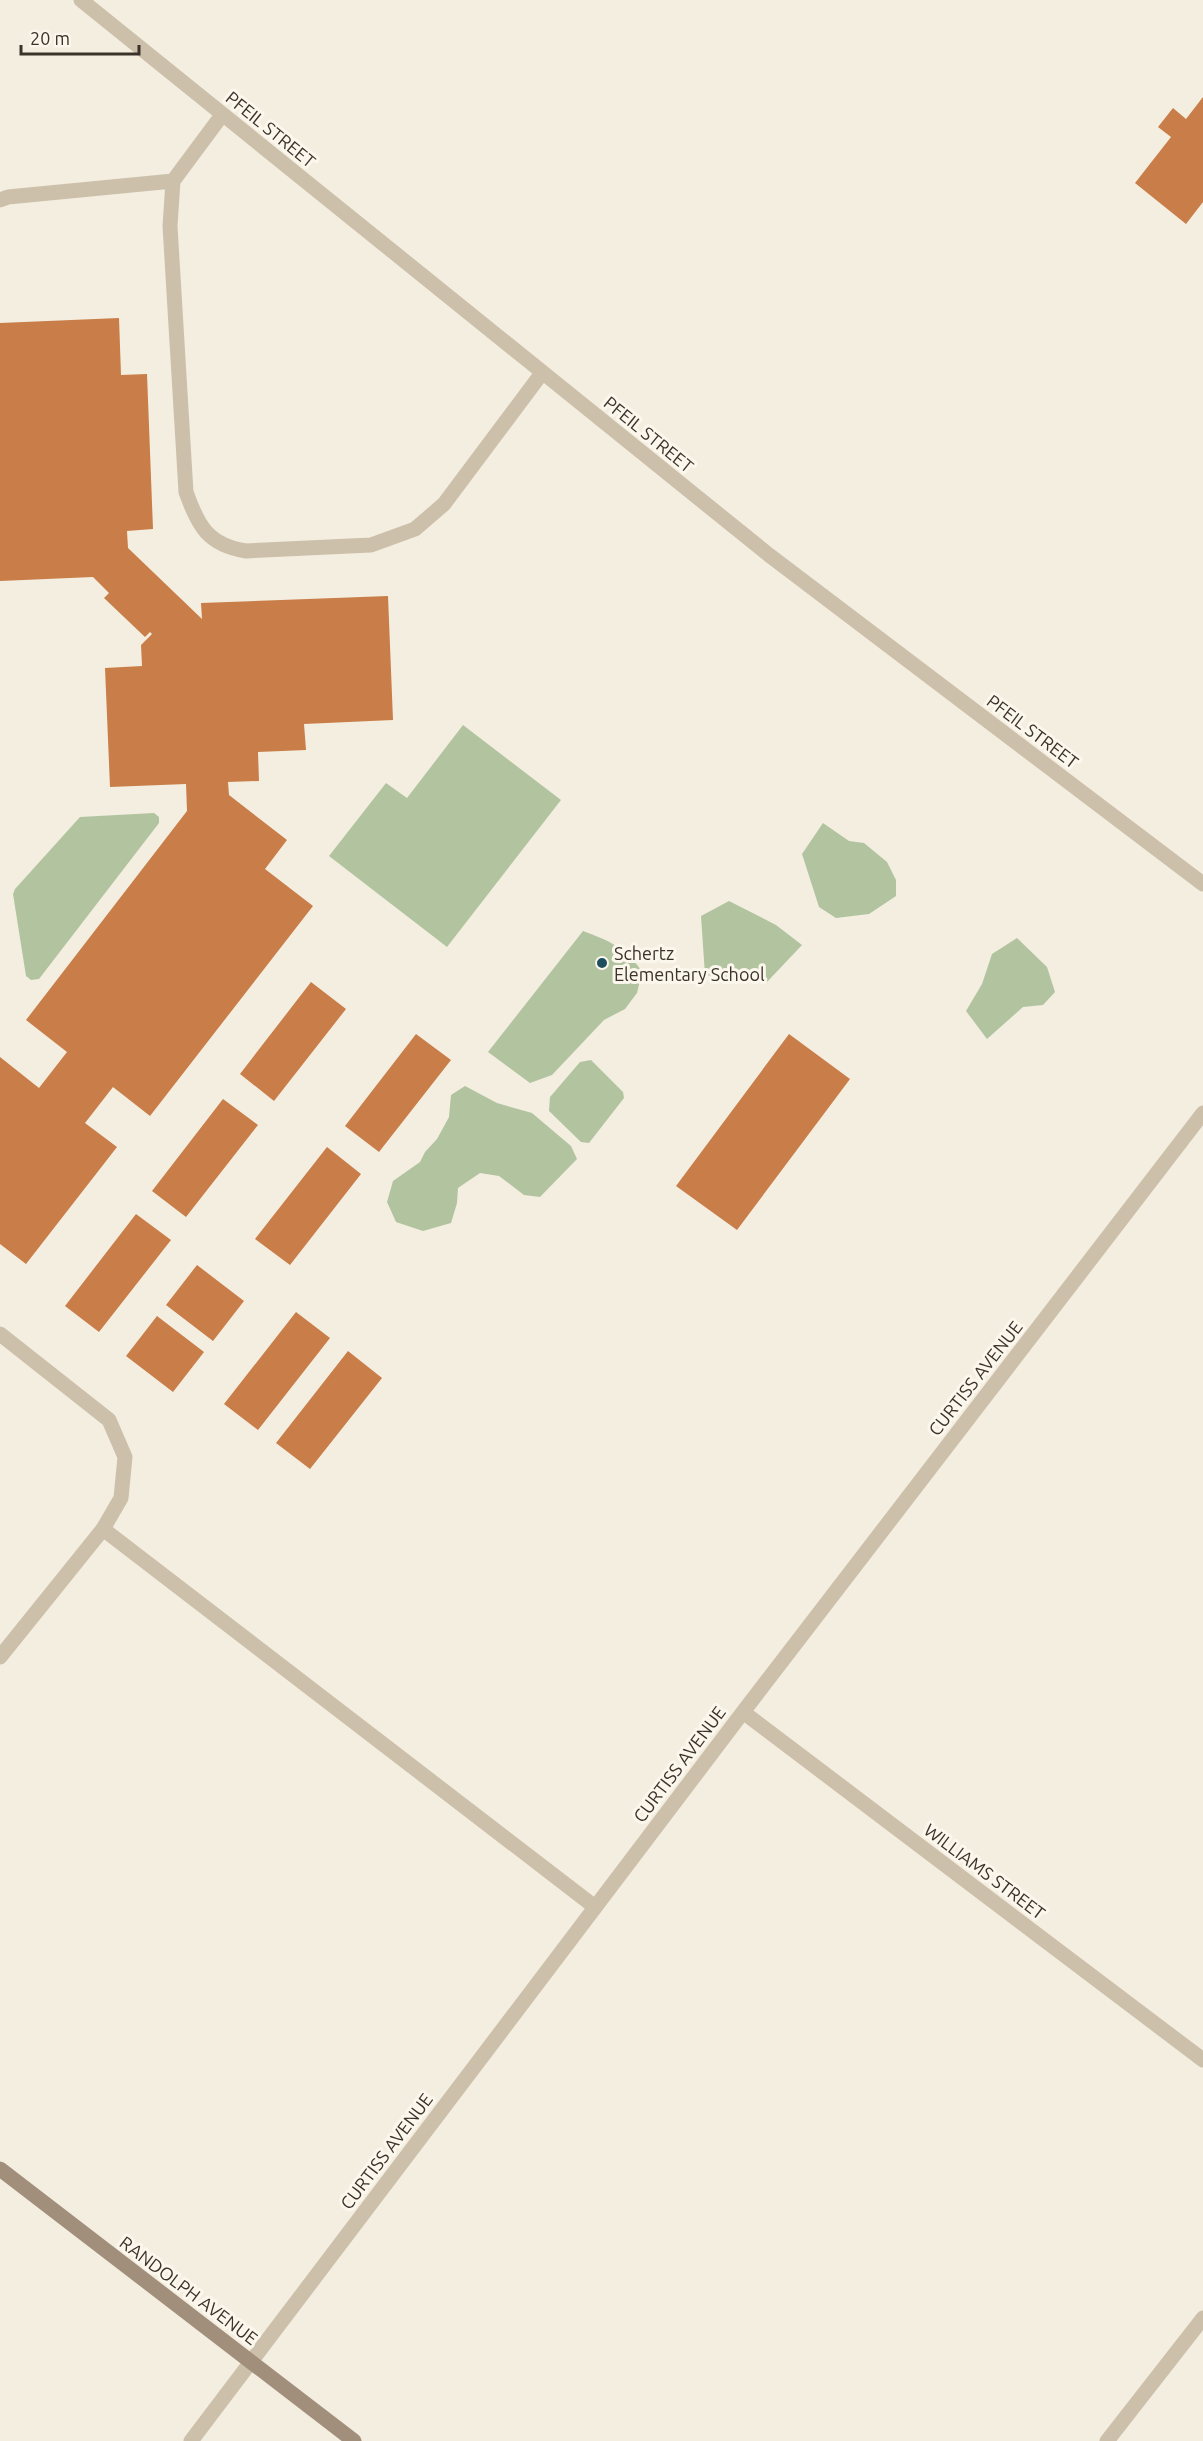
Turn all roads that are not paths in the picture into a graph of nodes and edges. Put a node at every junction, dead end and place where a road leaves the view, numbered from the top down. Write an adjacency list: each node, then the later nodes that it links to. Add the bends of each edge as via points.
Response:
1 (81, 0): 2 (street, PFEIL STREET)
2 (222, 115): 3 (street); 5 (street, PFEIL STREET)
3 (173, 181): 4 (street); 5 (street, via 170,226 186,492 202,528 229,548 246,551 370,545 415,529 444,504)
4 (0, 200)
5 (542, 373): 6 (street, PFEIL STREET, via 769,555)
6 (1203, 884)
7 (1203, 1113): 11 (street, CURTISS AVENUE)
8 (0, 1334): 9 (street, via 109,1420 125,1458 121,1498)
9 (103, 1528): 10 (street); 12 (street)
10 (0, 1657)
11 (743, 1712): 12 (street, CURTISS AVENUE); 13 (street, WILLIAMS STREET)
12 (595, 1907): 16 (street, CURTISS AVENUE)
13 (1203, 2060)
14 (0, 2169): 16 (street, RANDOLPH AVENUE)
15 (1203, 2318): 19 (street)
16 (252, 2362): 17 (street, CURTISS AVENUE); 18 (street, RANDOLPH AVENUE)
17 (191, 2441)
18 (354, 2441)
19 (1107, 2441)

